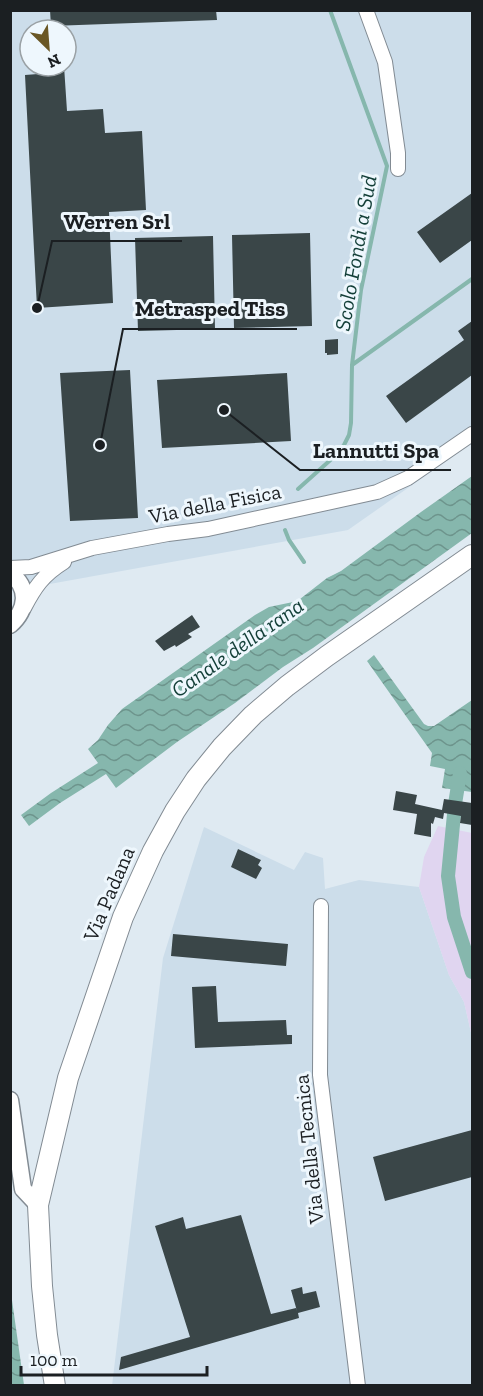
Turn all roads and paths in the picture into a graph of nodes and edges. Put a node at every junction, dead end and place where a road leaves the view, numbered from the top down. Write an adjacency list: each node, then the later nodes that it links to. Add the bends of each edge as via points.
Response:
1 (366, 10): 2 (street, via 385,62)
2 (398, 169)
3 (472, 435): 4 (street, Via della Fisica, via 408,478 377,492 208,529)
4 (92, 548): 6 (street, Via della Fisica, via 44,564); 8 (street, Via della Fisica, via 46,574)
5 (472, 555): 12 (main road, Via Padana, via 287,686 228,740 185,796 153,851 123,917 68,1078)
6 (10, 568)
7 (10, 573): 8 (street, via 23,589)
8 (22, 611): 9 (street)
9 (10, 625)
10 (321, 906): 14 (street, Via della Tecnica, via 320,1075)
11 (10, 1100): 12 (street, via 23,1189)
12 (38, 1205): 13 (main road, Via Padana, via 42,1286)
13 (55, 1386)
14 (358, 1386)

